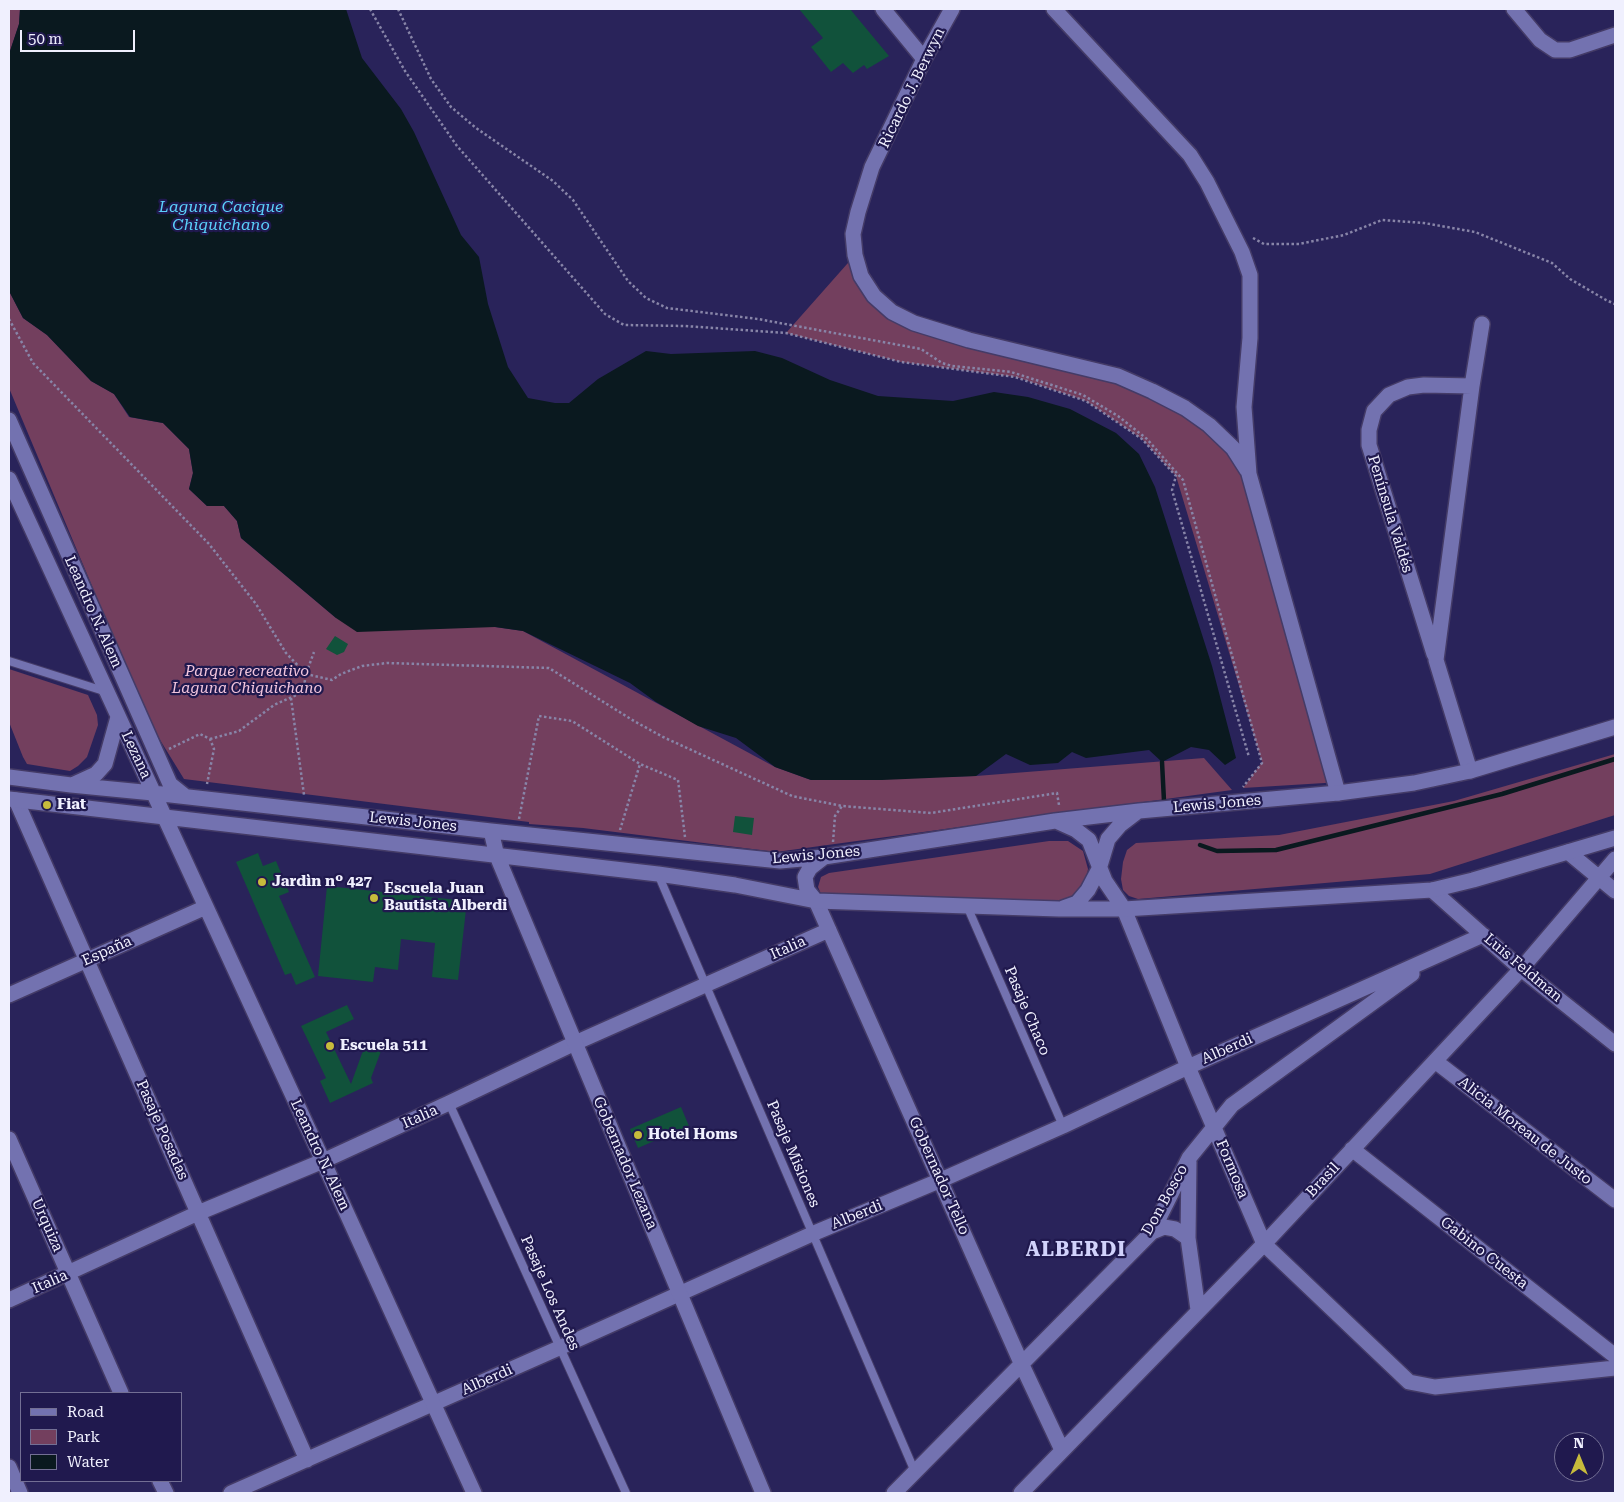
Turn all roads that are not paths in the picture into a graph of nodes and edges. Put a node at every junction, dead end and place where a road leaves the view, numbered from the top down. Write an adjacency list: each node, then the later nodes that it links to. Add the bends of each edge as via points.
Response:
1 (883, 9): 6 (street)
2 (952, 9): 6 (street, Ricardo J. Berwyn)
3 (1054, 9): 10 (street, via 1190,155 1242,252 1250,275 1250,338 1244,407)
4 (1514, 9): 5 (street, via 1540,40 1555,50 1570,50)
5 (1615, 35)
6 (924, 59): 10 (street, Ricardo J. Berwyn, via 872,167 858,212 855,255 861,276 874,296 892,312 914,323 969,340 1118,376 1152,390 1209,425 1233,448)
7 (1482, 324): 8 (street, Península Valdés)
8 (1472, 386): 12 (street, Península Valdés); 12 (street, Península Valdés, via 1424,385 1389,395 1374,411 1369,430 1369,445)
9 (9, 420): 22 (street, Leandro N. Alem, via 170,784)
10 (1249, 474): 21 (street)
11 (9, 479): 14 (street, Leandro N. Alem)
12 (1436, 660): 17 (street, Península Valdés)
13 (9, 661): 14 (lane)
14 (107, 692): 15 (street, Lezana)
15 (118, 717): 19 (street, via 105,764 96,774); 20 (street, Lezana)
16 (1615, 727): 17 (street, Lewis Jones)
17 (1470, 771): 21 (street, Lewis Jones, via 1414,783)
18 (9, 777): 19 (street, Lewis Jones)
19 (71, 786): 20 (street, Lewis Jones)
20 (153, 793): 22 (street, Lewis Jones); 26 (street, Lezana)
21 (1338, 793): 24 (street, Lewis Jones)
22 (186, 797): 27 (street, Lewis Jones)
23 (12, 799): 26 (street, Lewis Jones); 46 (street, Pasaje Posadas)
24 (1139, 811): 25 (street, Lewis Jones); 33 (street, via 1108,839)
25 (1058, 816): 31 (street, Lewis Jones); 33 (street, Formosa, via 1089,840)
26 (165, 818): 30 (street, Lewis Jones); 40 (street, Leandro N. Alem)
27 (491, 831): 30 (street, Gobernador Lezana); 31 (street, Lewis Jones, via 780,861)
28 (1615, 838): 29 (street, Lewis Jones)
29 (1568, 852): 35 (street); 36 (street, Lewis Jones)
30 (497, 856): 34 (street, Lewis Jones); 50 (street, Gobernador Lezana)
31 (824, 857): 38 (street, Gobernador Tello, via 810,868 805,877 807,890)
32 (1615, 859): 35 (street, Brasil)
33 (1099, 870): 41 (street, via 1077,903); 42 (street, Formosa)
34 (658, 874): 38 (street, Lewis Jones); 48 (lane, Pasaje Misiones)
35 (1598, 877): 37 (street); 47 (street, Brasil)
36 (1432, 890): 42 (street, Lewis Jones); 44 (street, Luis Feldman)
37 (1615, 891)
38 (816, 901): 39 (street, Lewis Jones); 43 (street, Gobernador Tello)
39 (967, 906): 41 (street, Lewis Jones); 55 (lane, Pasaje Chaco)
40 (206, 907): 46 (street, España); 60 (street, Leandro N. Alem)
41 (1059, 909): 42 (street, Lewis Jones)
42 (1124, 909): 53 (street, Formosa)
43 (829, 930): 48 (street, Italia); 61 (street, Gobernador Tello)
44 (1483, 935): 45 (street, Alberdi); 47 (street, Luis Feldman)
45 (1437, 956): 53 (street, Alberdi); 56 (street, Don Bosco, via 1232,1105)
46 (86, 960): 49 (street, España); 63 (street, Pasaje Posadas)
47 (1521, 969): 51 (street, Luis Feldman); 52 (street, Brasil)
48 (705, 984): 50 (street, Italia); 65 (lane, Pasaje Misiones)
49 (9, 995)
50 (575, 1043): 54 (street, Italia); 69 (street, Gobernador Lezana)
51 (1615, 1044)
52 (1435, 1061): 58 (street, Brasil); 62 (street, Alicia Moreau de Justo)
53 (1188, 1067): 55 (street, Alberdi); 56 (street, Formosa)
54 (449, 1103): 60 (street, Italia); 72 (lane, Pasaje Los Andes)
55 (1062, 1126): 61 (street, Alberdi)
56 (1214, 1126): 59 (street, Don Bosco); 67 (street, Formosa)
57 (9, 1139): 68 (street, Urquiza)
58 (1352, 1149): 67 (street, Brasil); 73 (street, Gabino Cuesta)
59 (1189, 1158): 64 (street, Don Bosco); 66 (street)
60 (323, 1161): 63 (street, Italia); 77 (street, Leandro N. Alem)
61 (941, 1180): 65 (street, Alberdi); 74 (street, Gobernador Tello)
62 (1615, 1200)
63 (198, 1213): 68 (street, Italia); 79 (street, Pasaje Posadas)
64 (1152, 1232): 66 (street, via 1164,1227 1175,1228); 74 (street, Don Bosco)
65 (812, 1234): 69 (street, Alberdi); 81 (lane, Pasaje Misiones)
66 (1188, 1238): 71 (street)
67 (1264, 1244): 71 (street, Brasil); 75 (street, Formosa, via 1409,1382 1435,1386)
68 (68, 1274): 70 (street, Italia); 76 (street, Urquiza)
69 (680, 1294): 72 (street, Alberdi); 86 (street, Gobernador Lezana)
70 (9, 1300)
71 (1198, 1310): 78 (street, Brasil)
72 (559, 1348): 77 (street, Alberdi); 85 (lane, Pasaje Los Andes)
73 (1615, 1356)
74 (1022, 1365): 78 (street, Gobernador Tello); 81 (street, Don Bosco)
75 (1615, 1368)
76 (122, 1392)
77 (433, 1403): 79 (street, Alberdi); 84 (street, Leandro N. Alem)
78 (1062, 1450): 88 (street, Brasil)
79 (307, 1460): 83 (street, Alberdi)
80 (9, 1467): 82 (street)
81 (915, 1472): 87 (street, Don Bosco)
82 (20, 1493)
83 (231, 1493)
84 (474, 1493)
85 (626, 1493)
86 (763, 1493)
87 (894, 1493)
88 (1021, 1493)

